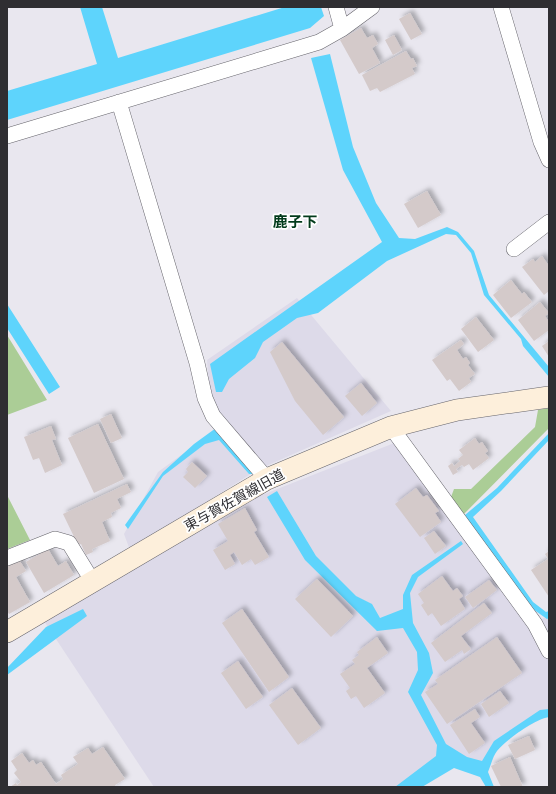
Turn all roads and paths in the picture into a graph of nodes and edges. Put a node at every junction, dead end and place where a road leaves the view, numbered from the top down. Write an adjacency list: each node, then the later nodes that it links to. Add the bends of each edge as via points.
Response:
1 (336, 7): 4 (street)
2 (372, 7): 4 (street)
3 (501, 7): 7 (street, via 541,142)
4 (342, 28): 5 (street, via 319,42)
5 (119, 102): 6 (street); 12 (street, via 197,363 205,398 213,416)
6 (7, 136)
7 (549, 160)
8 (549, 222): 9 (street)
9 (514, 249)
10 (549, 397): 11 (main road, 東与賀佐賀線旧道, via 457,410)
11 (391, 427): 12 (main road, 東与賀佐賀線旧道); 16 (street, via 535,624)
12 (267, 479): 14 (main road, 東与賀佐賀線旧道)
13 (7, 558): 14 (street, via 55,539 69,543)
14 (93, 582): 15 (main road, 東与賀佐賀線旧道)
15 (7, 632)
16 (549, 651)

